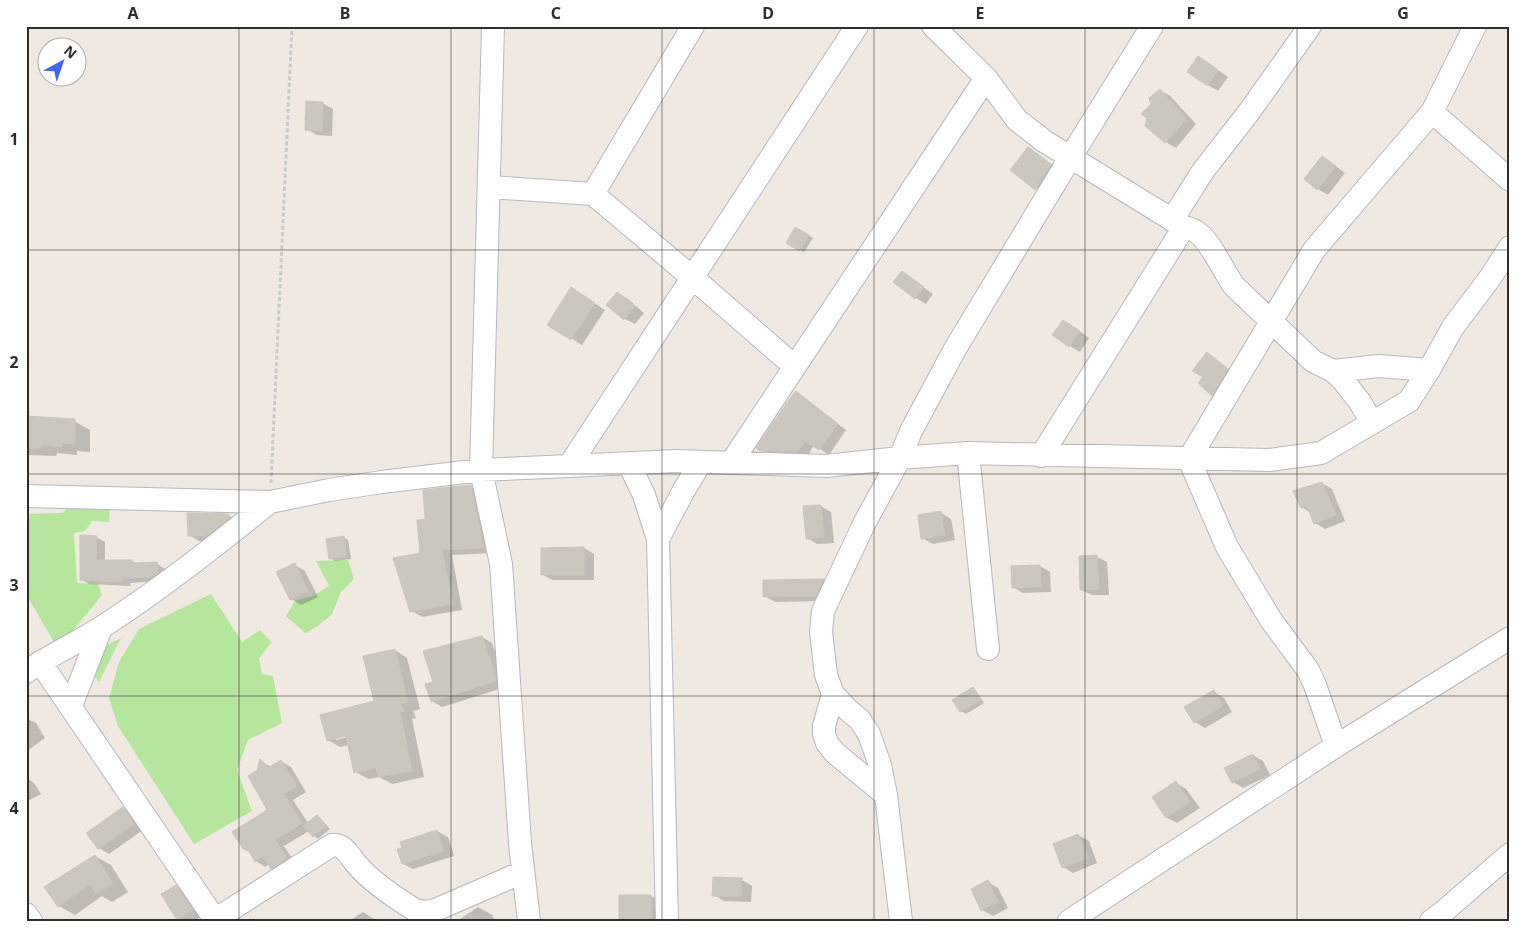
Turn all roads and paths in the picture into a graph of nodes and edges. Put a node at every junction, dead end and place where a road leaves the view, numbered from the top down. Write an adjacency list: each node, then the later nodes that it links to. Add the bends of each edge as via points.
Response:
1 (292, 26): 33 (path)
2 (493, 26): 13 (street)
3 (693, 26): 14 (street)
4 (857, 26): 17 (street)
5 (933, 26): 9 (street)
6 (1152, 26): 11 (street)
7 (1310, 26): 15 (street, via 1204,171)
8 (1475, 26): 10 (street)
9 (986, 78): 11 (street, via 1017,120); 19 (street)
10 (1432, 112): 12 (street); 18 (street, via 1314,250)
11 (1070, 158): 15 (street); 25 (street, via 955,349)
12 (1510, 180)
13 (490, 188): 14 (street); 31 (street)
14 (593, 194): 17 (street)
15 (1178, 224): 18 (street, via 1196,231 1211,247 1234,286); 24 (street)
16 (1510, 247): 20 (street, via 1453,327)
17 (694, 278): 19 (street); 30 (street)
18 (1272, 322): 21 (street, via 1313,361); 26 (street)
19 (794, 366): 28 (street)
20 (1429, 370): 21 (street, via 1379,366); 22 (street, via 1409,401)
21 (1333, 371): 22 (street, via 1360,402)
22 (1372, 423): 26 (street, via 1320,453 1270,460)
23 (968, 453): 24 (street); 25 (street); 37 (street)
24 (1041, 456): 26 (street)
25 (900, 458): 28 (street, via 826,466); 39 (street, via 823,611 821,632 826,675)
26 (1189, 458): 41 (street, via 1226,547 1316,685)
27 (701, 462): 28 (street); 29 (street); 34 (street)
28 (730, 463)
29 (629, 464): 30 (street); 34 (street, via 644,495)
30 (569, 466): 31 (street)
31 (481, 470): 33 (street, via 329,490); 44 (street, via 501,564)
32 (26, 496): 33 (street)
33 (270, 502): 35 (street, via 194,564)
34 (658, 539): 50 (street)
35 (101, 628): 38 (street); 40 (street)
36 (1510, 638): 41 (street)
37 (988, 650)
38 (30, 669): 40 (street)
39 (833, 694): 42 (street, via 860,720 869,734); 42 (street, via 824,726 827,743)
40 (70, 706): 47 (street)
41 (1336, 746): 52 (street)
42 (886, 795): 51 (street)
43 (1510, 854): 46 (street)
44 (523, 872): 47 (street, via 423,912 415,910 374,880 338,844); 49 (street)
45 (26, 914): 48 (street)
46 (1441, 918)
47 (215, 920)
48 (31, 921)
49 (529, 921)
50 (668, 921)
51 (901, 921)
52 (1069, 921)

